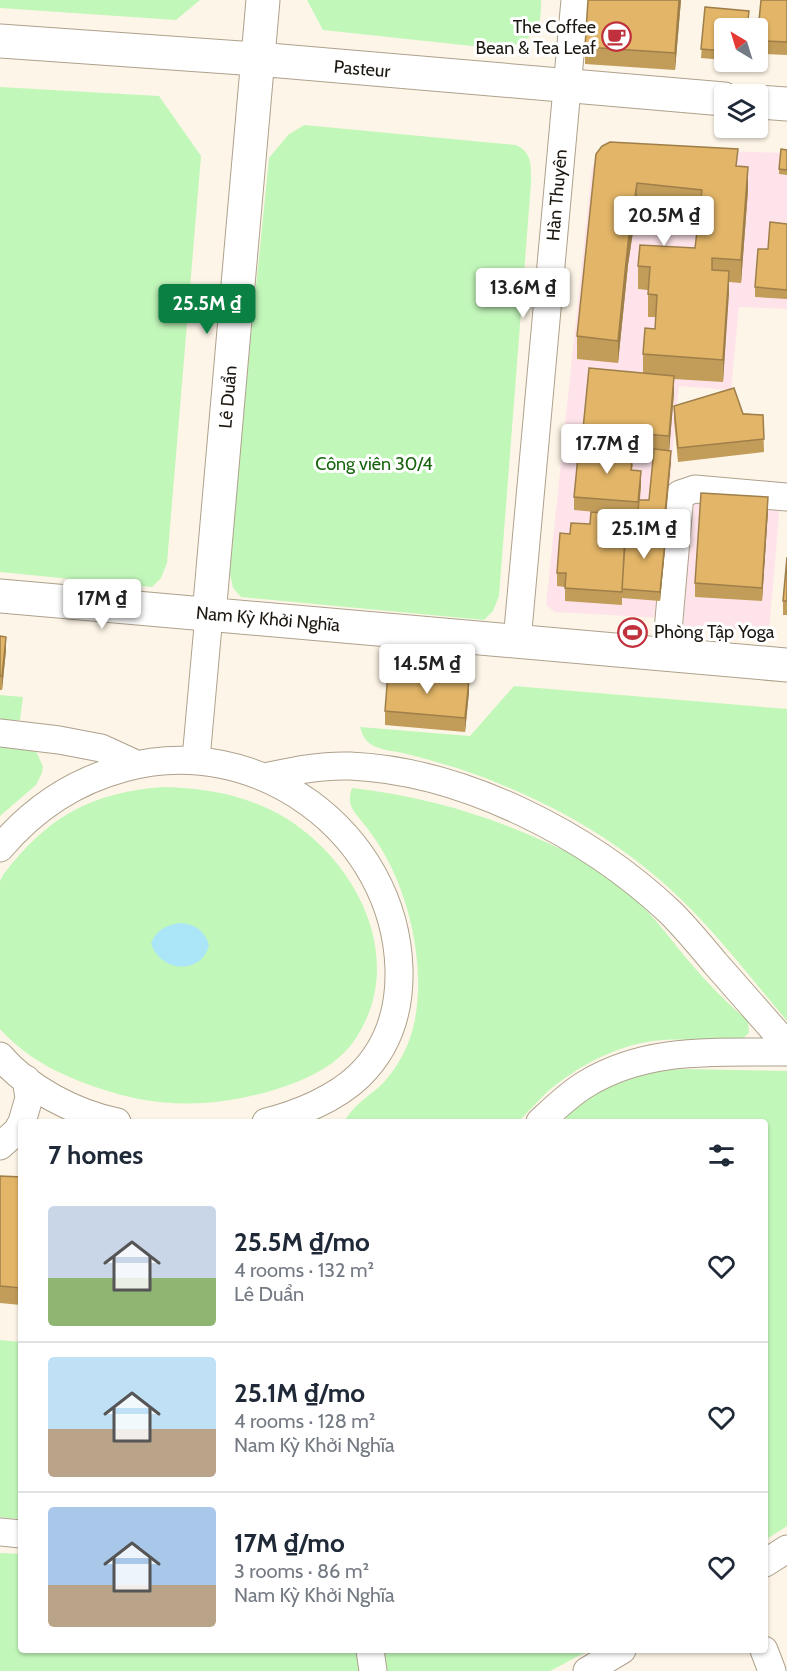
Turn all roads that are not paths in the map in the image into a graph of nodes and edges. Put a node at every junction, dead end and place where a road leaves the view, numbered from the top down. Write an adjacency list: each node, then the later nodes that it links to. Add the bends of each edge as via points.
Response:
1 (262, 0): 4 (main road, Lê Duẩn)
2 (574, 0): 5 (street, Hàn Thuyên)
3 (0, 41): 4 (main road, Pasteur)
4 (257, 59): 5 (main road, Pasteur); 11 (main road, Lê Duẩn)
5 (567, 87): 6 (main road, Pasteur); 12 (street, Hàn Thuyên)
6 (714, 98)
7 (768, 103): 8 (main road)
8 (787, 104)
9 (787, 497): 13 (street, via 695,489 680,494)
10 (0, 596): 11 (main road, Nam Kỳ Khởi Nghĩa)
11 (208, 615): 12 (main road, Nam Kỳ Khởi Nghĩa); 16 (street)
12 (517, 641): 13 (main road, Nam Kỳ Khởi Nghĩa)
13 (666, 654): 14 (main road, Nam Kỳ Khởi Nghĩa)
14 (787, 665)
15 (0, 733): 17 (street, via 101,748)
16 (196, 759): 17 (street); 18 (street)
17 (136, 764): 19 (street, via 107,772 54,799)
18 (265, 777): 20 (street, via 326,766 382,769 461,788 548,825 616,867 672,914); 24 (street, via 330,820 365,863 390,914 399,958 398,1003 380,1051 358,1077)
19 (0, 848)
20 (787, 1045)
21 (787, 1052): 28 (street, via 684,1054 640,1060 583,1086)
22 (0, 1056): 23 (street)
23 (26, 1079): 25 (street, via 28,1098); 26 (street, via 51,1096)
24 (304, 1116): 27 (street)
25 (23, 1119)
26 (108, 1119)
27 (285, 1119)
28 (544, 1119)
29 (18, 1129): 30 (street)
30 (0, 1146)
31 (0, 1532): 32 (street)
32 (18, 1533)
33 (787, 1549): 34 (street)
34 (768, 1561)
35 (370, 1653): 38 (street)
36 (617, 1653): 39 (street)
37 (765, 1653): 40 (street)
38 (373, 1671)
39 (587, 1671)
40 (772, 1671)

